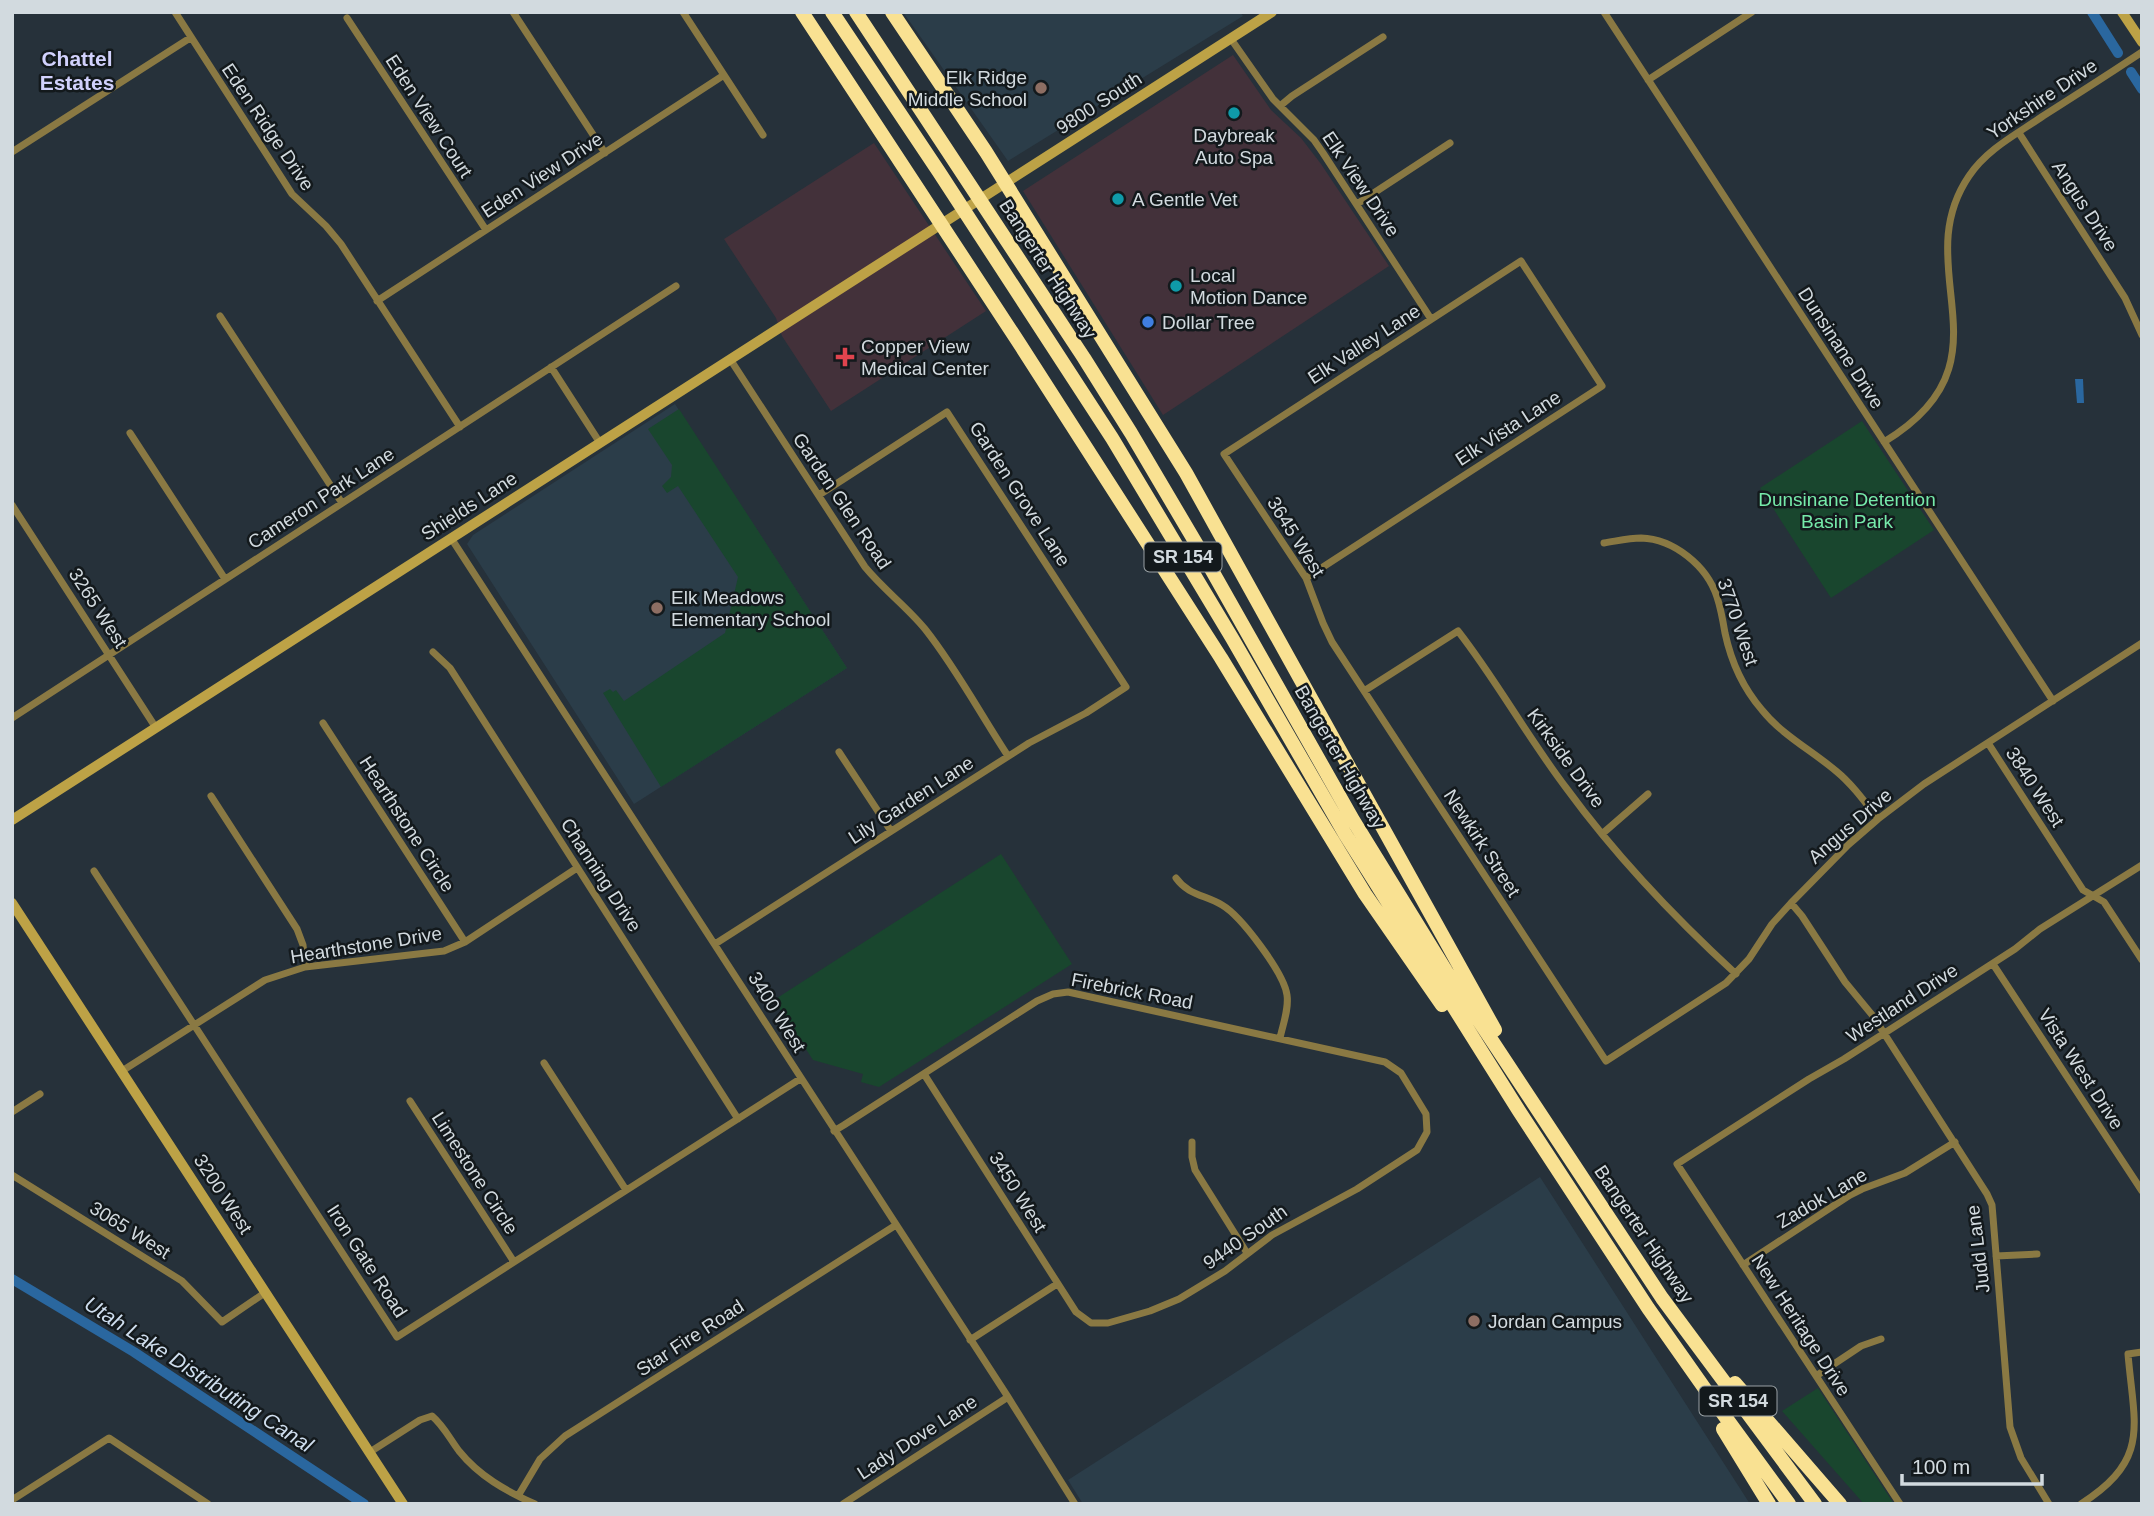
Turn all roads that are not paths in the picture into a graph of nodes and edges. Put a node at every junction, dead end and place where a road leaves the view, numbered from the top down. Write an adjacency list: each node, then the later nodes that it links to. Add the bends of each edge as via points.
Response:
1 (176, 12): 14 (street, Eden Ridge Drive)
2 (513, 12): 25 (street)
3 (683, 12): 18 (street)
4 (802, 12): 28 (highway)
5 (832, 12): 93 (highway, Bangerter Highway / SR 154, via 1112,438 1345,834)
6 (856, 12): 92 (highway, Bangerter Highway / SR 154, via 1131,433 1390,882)
7 (892, 12): 26 (highway)
8 (1272, 12): 15 (main road, 9800 South)
9 (1604, 12): 19 (street, Dunsinane Drive)
10 (1752, 12): 19 (street)
11 (2122, 12): 16 (main road)
12 (347, 18): 29 (street, Eden View Court)
13 (1383, 37): 20 (street)
14 (190, 38): 24 (street); 32 (street, Eden Ridge Drive, via 292,194 333,234)
15 (1231, 38): 20 (street, Elk View Drive); 26 (main road, 9800 South)
16 (2142, 42)
17 (2142, 52): 21 (street, Yorkshire Drive)
18 (724, 75): 22 (street); 25 (street, Eden View Drive)
19 (1648, 80): 40 (street, Dunsinane Drive)
20 (1280, 106): 27 (street, Elk View Drive, via 1314,140)
21 (2019, 133): 35 (street, Angus Drive, via 2125,298); 40 (street, Yorkshire Drive, via 1976,167 1952,209 1947,242 1955,341 1952,359 1923,413)
22 (762, 135)
23 (1450, 143): 27 (street)
24 (12, 152)
25 (605, 153): 29 (street, Eden View Drive)
26 (1004, 185): 28 (main road, 9800 South); 92 (highway, via 1203,502)
27 (1357, 204): 34 (street, Elk View Drive)
28 (943, 224): 36 (main road, Shields Lane); 93 (highway, via 1221,658 1365,894)
29 (485, 230): 32 (street, Eden View Drive)
30 (1521, 261): 34 (street, Elk Valley Lane); 48 (street, Elk Vista Lane, via 1602,386)
31 (676, 286): 37 (street, Cameron Park Lane)
32 (377, 301): 38 (street, Eden Ridge Drive)
33 (220, 316): 44 (street)
34 (1431, 319): 42 (street, Elk Valley Lane)
35 (2142, 335)
36 (730, 359): 41 (main road, Shields Lane); 43 (street, Garden Glen Road)
37 (551, 367): 38 (street, Cameron Park Lane); 41 (street)
38 (460, 426): 44 (street, Cameron Park Lane)
39 (130, 433): 49 (street)
40 (1884, 442): 56 (street, Dunsinane Drive)
41 (600, 443): 46 (main road, Shields Lane)
42 (1224, 454): 48 (street, 3645 West)
43 (819, 495): 54 (street, Garden Grove Lane, via 947,412); 62 (street, Garden Glen Road, via 870,572 934,640)
44 (342, 503): 49 (street, Cameron Park Lane)
45 (12, 506): 53 (street, 3265 West)
46 (451, 538): 59 (main road, Shields Lane); 77 (street, 3400 West)
47 (1604, 543): 65 (street, 3770 West, via 1644,538 1689,557 1717,595 1734,663 1751,696 1776,725 1839,773)
48 (1306, 578): 50 (street, 3645 West)
49 (225, 579): 53 (street, Cameron Park Lane)
50 (1332, 642): 55 (street, Newkirk Street)
51 (2142, 643): 56 (street, Angus Drive)
52 (433, 652): 70 (street, Channing Drive, via 450,668)
53 (110, 655): 57 (street, Cameron Park Lane); 59 (street, 3265 West)
54 (1126, 687): 62 (street, Lily Garden Lane)
55 (1364, 691): 68 (street, Kirkside Drive, via 1458,631); 85 (street, Newkirk Street)
56 (2053, 701): 60 (street, Angus Drive)
57 (12, 718)
58 (323, 723): 76 (street, Hearthstone Circle)
59 (156, 728): 66 (main road, Shields Lane)
60 (1988, 743): 65 (street, Angus Drive); 73 (street, 3840 West, via 2083,890)
61 (839, 752): 67 (street)
62 (1008, 756): 67 (street, Lily Garden Lane)
63 (1648, 794): 68 (street)
64 (211, 796): 80 (street, via 297,929)
65 (1878, 819): 75 (street, Angus Drive)
66 (12, 820)
67 (891, 831): 77 (street, Lily Garden Lane)
68 (1602, 834): 81 (street, Kirkside Drive)
69 (2142, 865): 73 (street, Westland Drive)
70 (578, 868): 76 (street, Hearthstone Drive); 95 (street, Channing Drive)
71 (94, 872): 82 (street, Iron Gate Road)
72 (1176, 878): 84 (street, via 1189,891 1231,911 1253,935 1287,991)
73 (2093, 896): 78 (street, 3840 West, via 2104,902); 79 (street, Westland Drive)
74 (12, 903): 87 (main road, 3200 West)
75 (1791, 903): 81 (street, Angus Drive); 83 (street, Judd Lane)
76 (465, 942): 80 (street, Hearthstone Drive, via 437,952)
77 (715, 944): 89 (street, 3400 West)
78 (2142, 960)
79 (1993, 964): 83 (street, Westland Drive); 103 (street, Vista West Drive)
80 (305, 967): 82 (street, Hearthstone Drive, via 253,986)
81 (1736, 974): 85 (street, Angus Drive)
82 (194, 1025): 87 (street, Hearthstone Drive); 108 (street, Iron Gate Road, via 397,1337)
83 (1884, 1033): 99 (street, Judd Lane); 100 (street, Westland Drive)
84 (1280, 1038): 88 (street, Firebrick Road, via 1061,992 1037,1001); 96 (street, Firebrick Road, via 1390,1064 1404,1077)
85 (1606, 1061)
86 (544, 1063): 102 (street)
87 (122, 1071): 111 (main road, 3200 West)
88 (924, 1074): 97 (street, Firebrick Road); 110 (street, 3450 West)
89 (800, 1079): 95 (street, Iron Gate Road); 97 (street, 3400 West)
90 (40, 1094): 94 (street)
91 (410, 1101): 108 (street, Limestone Circle)
92 (1537, 1108): 112 (highway, Bangerter Highway / SR 154)
93 (1519, 1111): 113 (highway, Bangerter Highway / SR 154)
94 (12, 1112)
95 (738, 1119): 102 (street, Iron Gate Road)
96 (1427, 1120): 105 (street, 9440 South, via 1425,1139 1412,1154 1285,1226)
97 (834, 1132): 104 (street, 3400 West)
98 (1192, 1142): 105 (street, via 1195,1170)
99 (1955, 1142): 107 (street, Judd Lane, via 1992,1205); 109 (street, Zadok Lane, via 1905,1173 1850,1195)
100 (1677, 1164): 109 (street, New Heritage Drive)
101 (12, 1175): 111 (street, 3065 West, via 182,1281 222,1322)
102 (626, 1190): 108 (street, Iron Gate Road)
103 (2142, 1191)
104 (896, 1225): 115 (street, 3400 West); 121 (street, Star Fire Road, via 565,1436 540,1459)
105 (1247, 1253): 114 (street, 9440 South, via 1209,1282 1165,1305 1108,1324)
106 (2037, 1254): 107 (street)
107 (1996, 1256): 133 (street, Judd Lane, via 2010,1427 2021,1458)
108 (514, 1262)
109 (1743, 1265): 118 (street, New Heritage Drive)
110 (1057, 1284): 114 (street, 3450 West, via 1076,1312); 115 (street)
111 (266, 1292): 120 (main road, 3200 West)
112 (1662, 1298): 130 (highway, Bangerter Highway / SR 154); 131 (highway)
113 (1648, 1308): 128 (highway); 129 (highway, Bangerter Highway / SR 154)
114 (1091, 1323)
115 (970, 1339): 119 (street, 3400 West)
116 (1881, 1339): 118 (street, via 1861,1346)
117 (2142, 1352): 134 (street, via 2128,1353 2133,1445 2126,1464 2105,1488)
118 (1816, 1376): 132 (street, New Heritage Drive)
119 (1008, 1397): 126 (street, Lady Dove Lane); 127 (street, 3400 West)
120 (370, 1452): 121 (street, via 432,1416 464,1458); 124 (main road, 3200 West)
121 (518, 1496): 125 (street)
122 (12, 1500): 123 (street, via 109,1438)
123 (208, 1504)
124 (403, 1504)
125 (535, 1504)
126 (843, 1504)
127 (1075, 1504)
128 (1769, 1504)
129 (1789, 1504)
130 (1815, 1504)
131 (1840, 1504)
132 (1900, 1504)
133 (2049, 1504)
134 (2081, 1504)

